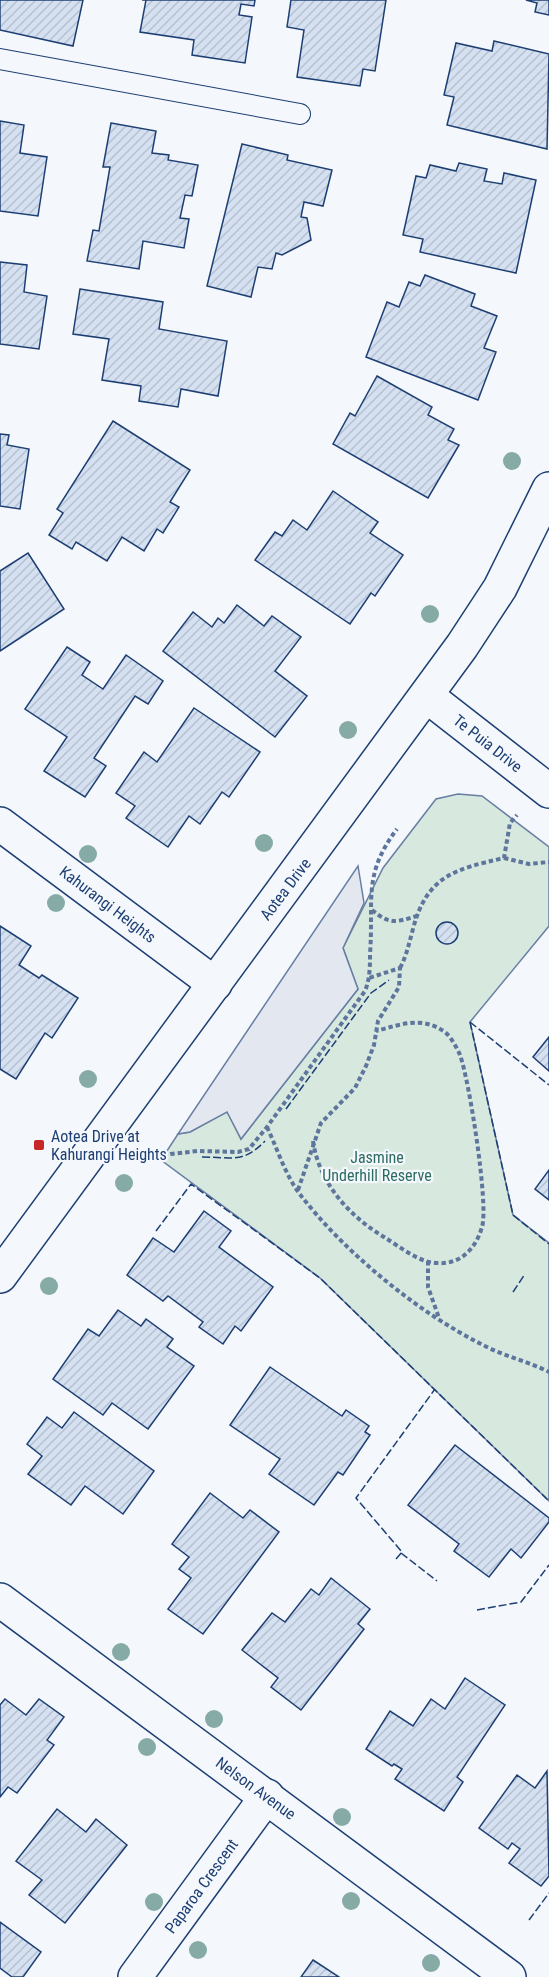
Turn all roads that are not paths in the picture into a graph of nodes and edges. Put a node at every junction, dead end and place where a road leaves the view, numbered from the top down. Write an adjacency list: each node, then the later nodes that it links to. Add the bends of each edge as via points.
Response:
1 (0, 59): 2 (lane)
2 (300, 114)
3 (549, 489): 4 (street, Aotea Drive, via 500,588)
4 (427, 696): 5 (street, Te Puia Drive); 7 (street, Aotea Drive)
5 (545, 788)
6 (0, 824): 7 (street, Kahurangi Heights)
7 (215, 984): 8 (street, Aotea Drive)
8 (0, 1276)
9 (0, 1600): 10 (street, Nelson Avenue)
10 (267, 1796): 11 (street, Paparoa Crescent); 12 (street, Nelson Avenue)
11 (135, 1977)
12 (509, 1977)

